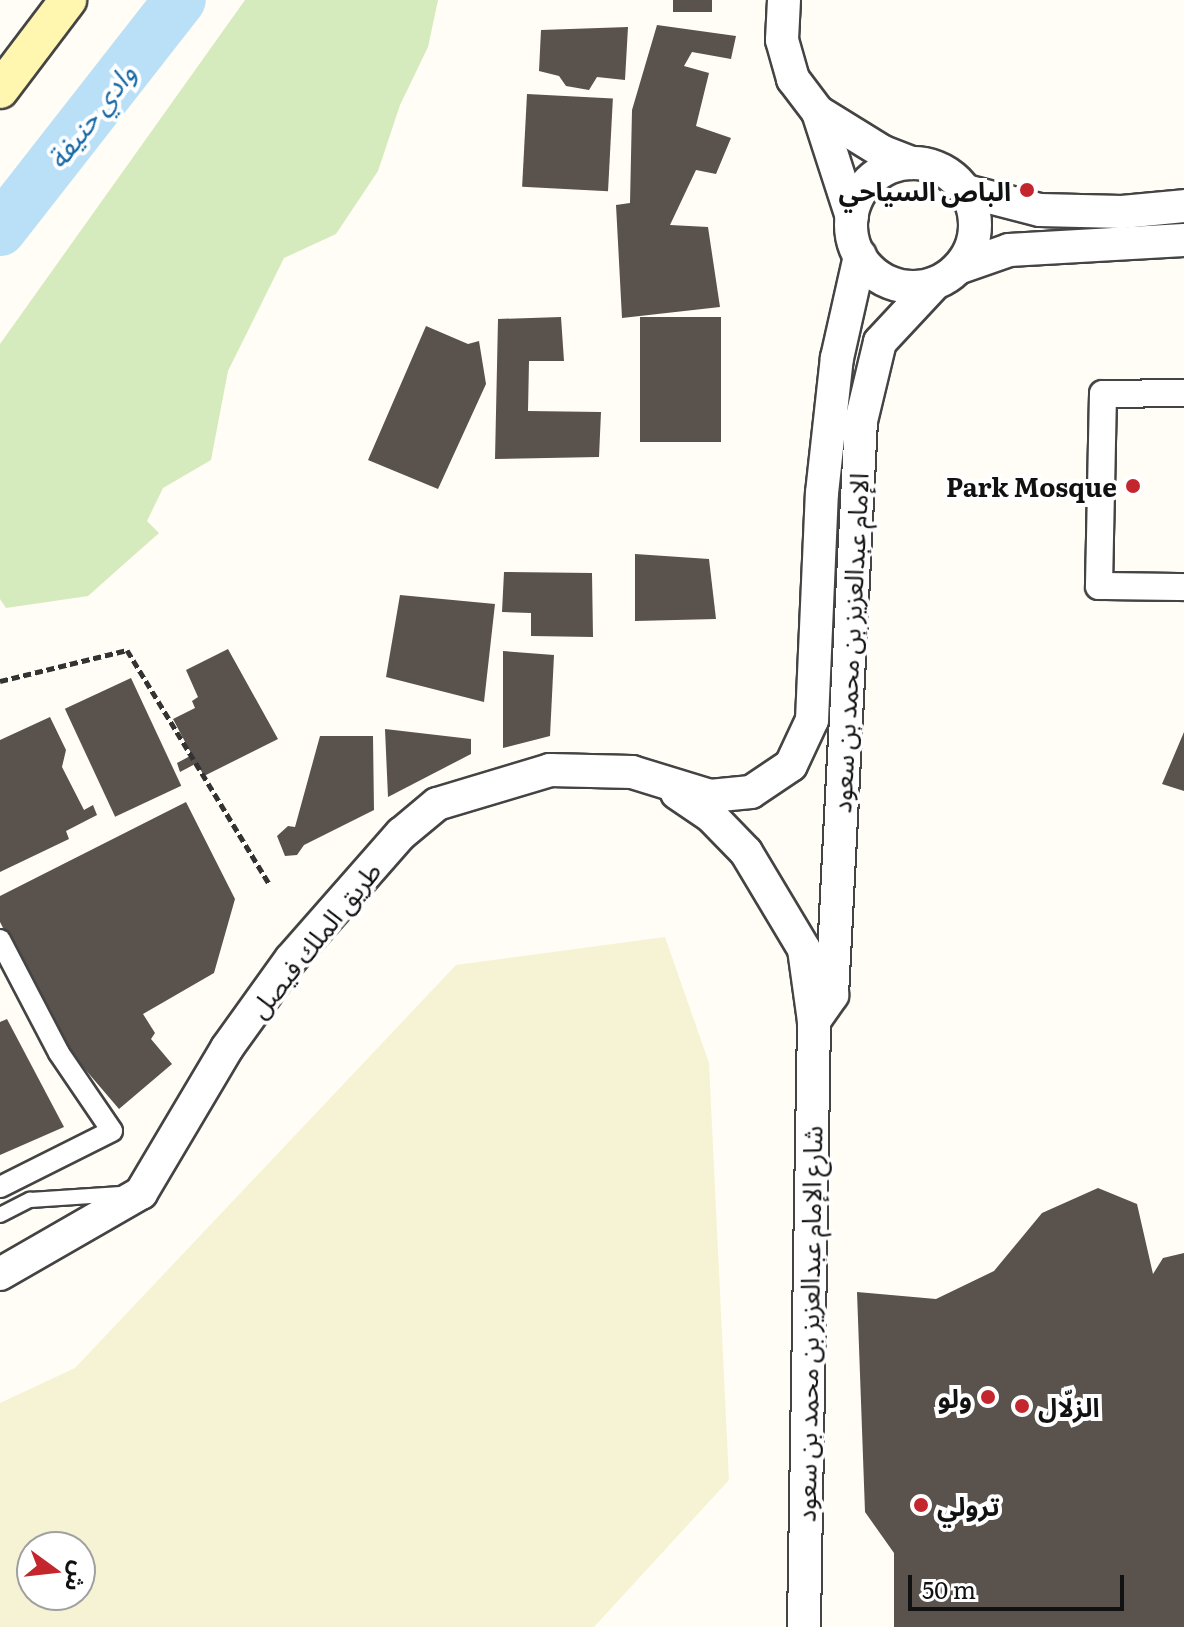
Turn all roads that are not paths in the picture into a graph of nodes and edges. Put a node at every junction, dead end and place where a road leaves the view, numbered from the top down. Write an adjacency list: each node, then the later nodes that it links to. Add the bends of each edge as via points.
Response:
1 (68, 0): 3 (main road)
2 (784, 0): 4 (street, via 782,40 793,79)
3 (0, 90)
4 (818, 112): 5 (street, via 883,152); 8 (street)
5 (912, 163): 6 (street, via 951,176); 8 (street, via 873,179)
6 (966, 191): 7 (street, via 1040,210 1122,212); 11 (street, via 975,231)
7 (1184, 206)
8 (852, 217): 10 (street)
9 (1184, 240): 11 (street, via 1009,250)
10 (860, 256): 11 (street, via 884,280 917,287); 14 (street, الإمام عبدالعزيز بن محمد بن سعود, via 837,358 822,493 812,720 791,765 751,792 710,796)
11 (946, 276): 16 (street, الإمام عبدالعزيز بن محمد بن سعود, via 880,342 861,421 832,995)
12 (1184, 393): 13 (street, via 1103,394 1099,586)
13 (1184, 587)
14 (668, 786): 16 (street, شارع الإمام عبدالعزيز بن محمد بن سعود, via 711,816 746,852 785,913 804,949); 18 (street, طريق الملك فيصل, via 632,772 550,770 437,804 401,834 291,959 227,1048)
15 (0, 940): 17 (street, via 59,1053 112,1131)
16 (814, 1021): 21 (street, شارع الإمام عبدالعزيز بن محمد بن سعود)
17 (0, 1187)
18 (141, 1193): 19 (lane, via 30,1200); 20 (street, طريق الملك فيصل)
19 (0, 1215)
20 (0, 1274)
21 (804, 1627)

